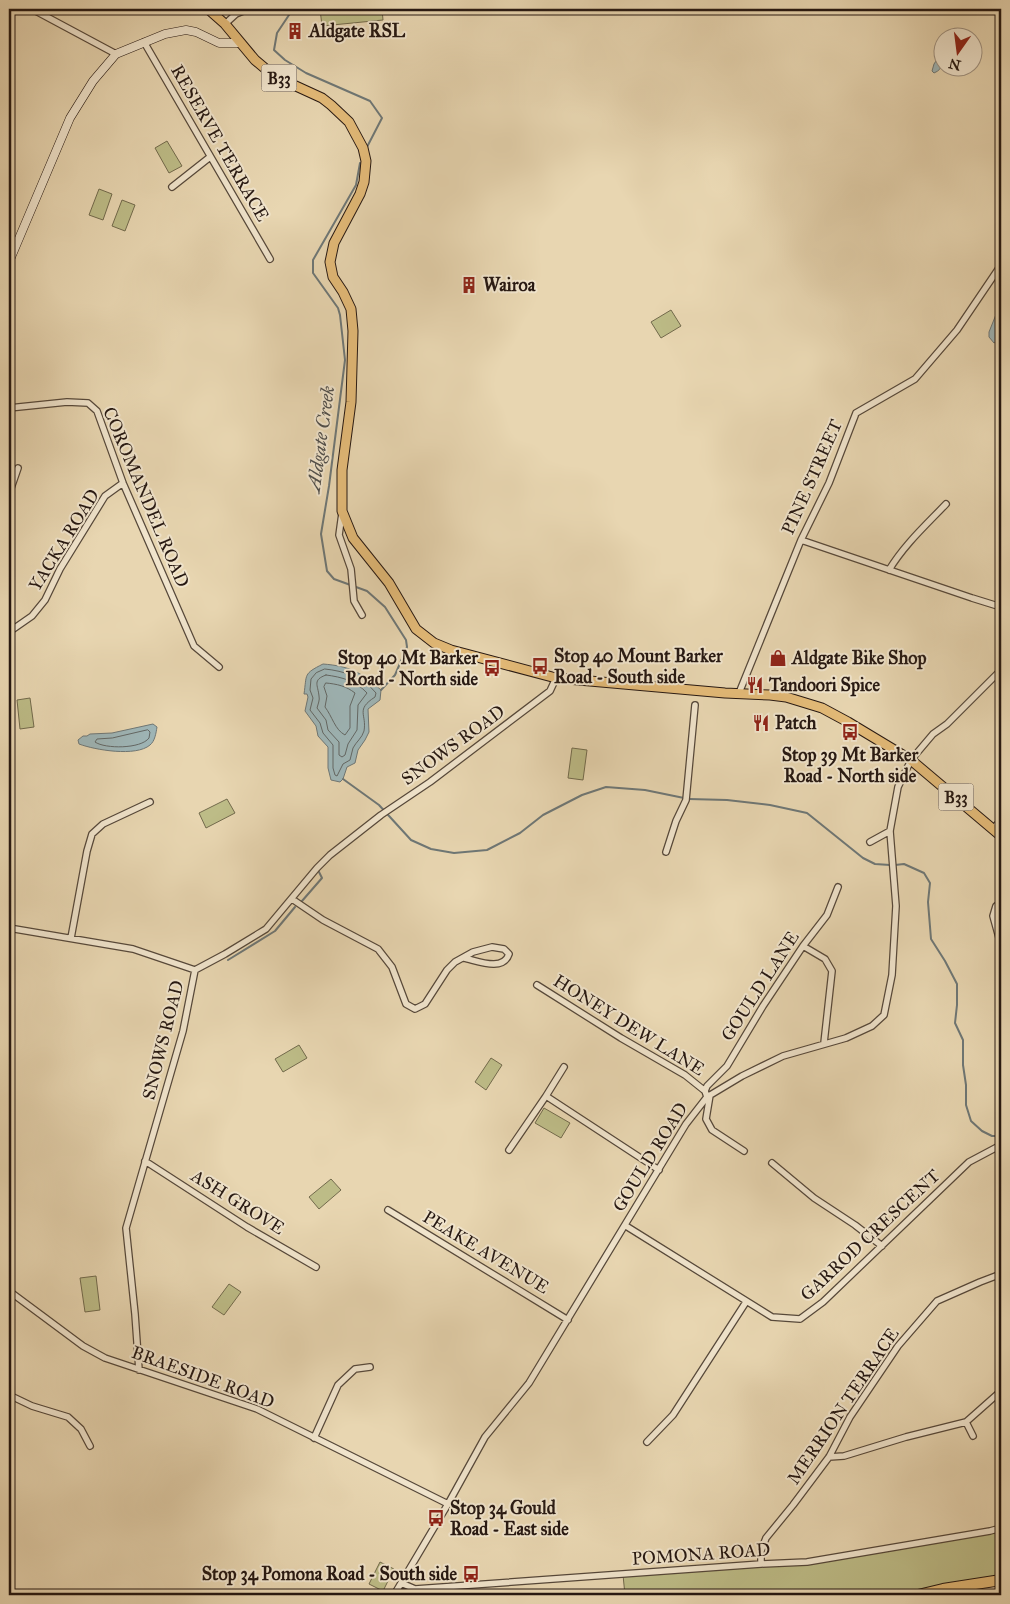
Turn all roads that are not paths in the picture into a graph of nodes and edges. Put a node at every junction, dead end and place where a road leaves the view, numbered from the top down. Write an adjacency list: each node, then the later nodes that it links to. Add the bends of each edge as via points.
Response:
1 (32, 9): 7 (street)
2 (208, 9): 4 (main road, B33)
3 (248, 9): 4 (street, via 236,14)
4 (226, 24): 6 (main road, B33)
5 (144, 42): 6 (street, via 186,30 219,43); 7 (street); 8 (street, RESERVE TERRACE)
6 (240, 43): 18 (main road, B33, via 274,76 331,105 349,122 366,155 360,194 334,243 330,262 333,277 350,308 353,331)
7 (116, 54): 11 (street, via 92,81 70,118)
8 (210, 156): 9 (street); 10 (street, RESERVE TERRACE)
9 (172, 187)
10 (270, 259)
11 (9, 262)
12 (1001, 266): 19 (street, PINE STREET, via 957,330 915,379 856,413 829,483)
13 (9, 408): 15 (street, COROMANDEL ROAD, via 66,402 93,406)
14 (18, 468): 16 (street)
15 (123, 483): 23 (street, YACKA ROAD, via 105,496 45,600 32,616); 24 (street, COROMANDEL ROAD, via 194,646)
16 (9, 494)
17 (946, 504): 20 (street)
18 (342, 510): 22 (street, via 339,536 351,569 354,601); 26 (main road, B33, via 353,538 389,583 416,629 434,643)
19 (800, 540): 20 (street); 27 (street, PINE STREET)
20 (889, 570): 21 (street)
21 (1001, 607)
22 (362, 615)
23 (9, 632)
24 (219, 667)
25 (1001, 670): 29 (street, GOULD ROAD)
26 (556, 678): 27 (main road, B33); 38 (street, SNOWS ROAD, via 550,691 381,815 316,868)
27 (739, 693): 29 (main road, B33, via 786,697 822,708)
28 (695, 705): 36 (street, via 686,797)
29 (910, 760): 32 (main road, B33); 33 (street, GOULD ROAD, via 898,788)
30 (150, 802): 41 (street, via 103,824 92,834)
31 (1001, 820): 32 (street)
32 (993, 829): 34 (main road, B33)
33 (890, 831): 35 (street); 49 (street, GOULD ROAD, via 896,906 892,975 884,1015 872,1026 846,1038)
34 (1001, 836)
35 (870, 842)
36 (666, 852)
37 (838, 887): 43 (street, GOULD LANE, via 827,915)
38 (292, 899): 44 (street, via 322,920 378,949 392,967 406,1004 415,1009 425,1004 447,970); 45 (street, SNOWS ROAD, via 266,929)
39 (1001, 903): 42 (street, via 996,906 993,916)
40 (9, 928): 41 (street)
41 (71, 938): 45 (street, via 133,949)
42 (1001, 945)
43 (803, 946): 49 (street, via 825,959 832,970); 51 (street, GOULD LANE, via 727,1066 707,1086)
44 (464, 958): 44 (street, via 492,947 504,949 508,954 501,964)
45 (195, 970): 56 (street, SNOWS ROAD, via 183,1031)
46 (538, 985): 51 (street, HONEY DEW LANE, via 685,1075)
47 (1001, 992): 48 (street)
48 (1001, 1018)
49 (824, 1043): 51 (street, GOULD ROAD, via 783,1056)
50 (564, 1067): 52 (street)
51 (707, 1094): 55 (street, via 706,1119 712,1130); 58 (street, GOULD ROAD)
52 (546, 1096): 54 (street); 58 (street)
53 (1001, 1144): 61 (street, GARROD CRESCENT, via 969,1162)
54 (509, 1150)
55 (744, 1150)
56 (145, 1161): 62 (street, ASH GROVE); 68 (street, SNOWS ROAD, via 126,1228)
57 (772, 1163): 61 (street, via 814,1198)
58 (659, 1170): 60 (street, GOULD ROAD)
59 (388, 1210): 66 (street, PEAKE AVENUE)
60 (626, 1226): 65 (street, GARROD CRESCENT); 66 (street, GOULD ROAD)
61 (882, 1246): 65 (street, GARROD CRESCENT, via 823,1302 800,1319 772,1317)
62 (316, 1267)
63 (1001, 1274): 76 (street, MERRION TERRACE, via 937,1301 898,1346 850,1416)
64 (9, 1291): 68 (street, BRAESIDE ROAD, via 83,1346)
65 (746, 1302): 74 (street, via 673,1415)
66 (568, 1320): 77 (street, GOULD ROAD, via 529,1383 485,1437)
67 (370, 1367): 73 (street, via 355,1369 338,1384)
68 (139, 1370): 73 (street, BRAESIDE ROAD, via 257,1409)
69 (1001, 1391): 71 (street)
70 (9, 1395): 75 (street, via 68,1417 81,1429)
71 (966, 1422): 72 (street); 76 (street, via 844,1456)
72 (973, 1436)
73 (314, 1438): 77 (street, BRAESIDE ROAD)
74 (647, 1442)
75 (90, 1446)
76 (829, 1457): 79 (street, MERRION TERRACE, via 766,1538)
77 (448, 1504): 81 (street, GOULD ROAD)
78 (1001, 1528): 79 (street, POMONA ROAD, via 807,1562)
79 (761, 1564): 81 (street, POMONA ROAD, via 415,1589)
80 (1001, 1580): 84 (highway)
81 (401, 1583): 83 (street, GOULD ROAD)
82 (1001, 1586): 84 (highway)
83 (394, 1595)
84 (918, 1595)

